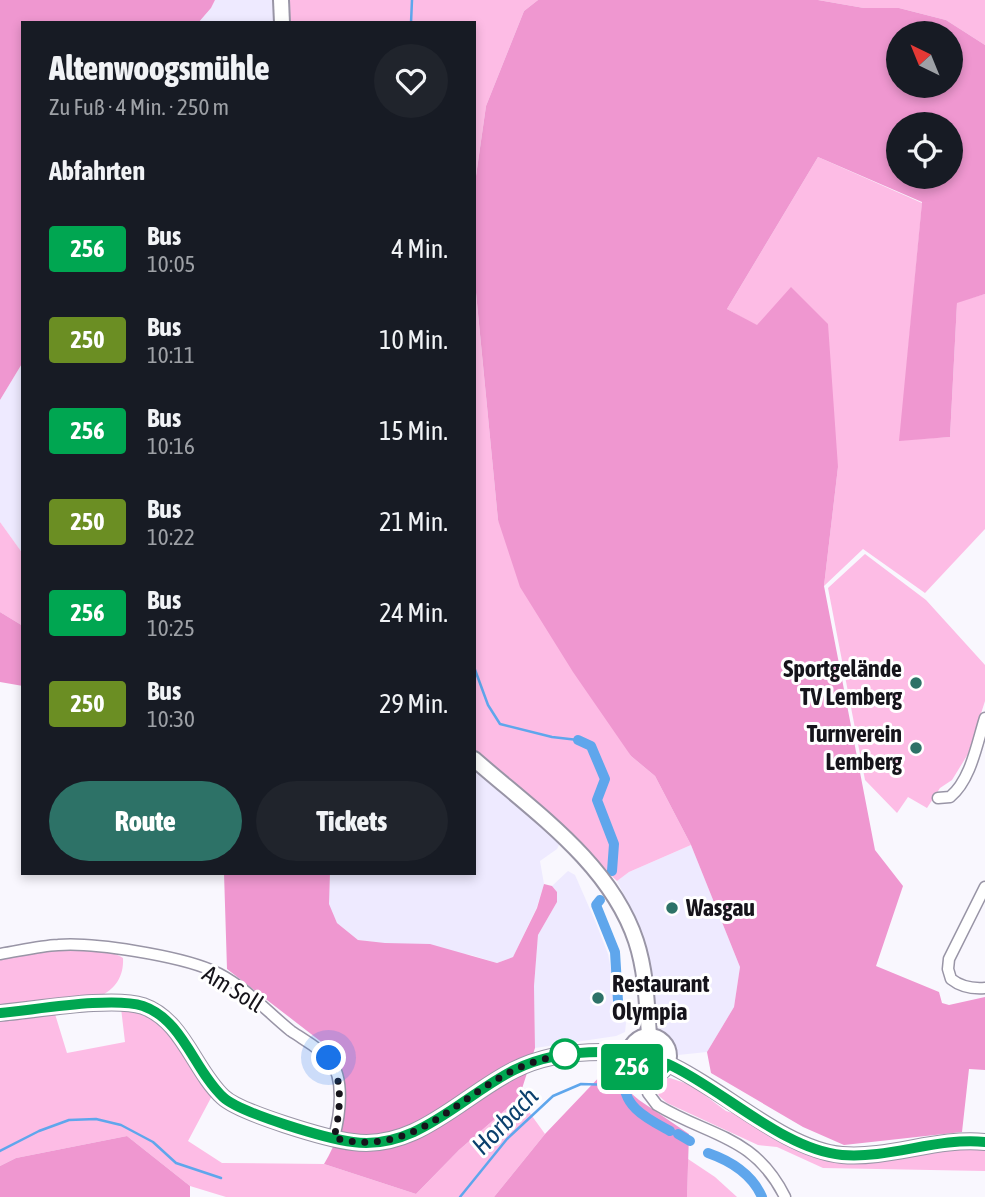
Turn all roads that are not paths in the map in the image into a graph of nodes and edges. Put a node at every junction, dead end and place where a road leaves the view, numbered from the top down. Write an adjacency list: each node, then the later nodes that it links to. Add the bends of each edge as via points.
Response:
1 (281, 0): 2 (main road)
2 (282, 21)
3 (985, 718): 5 (street, via 959,787 950,797)
4 (476, 762): 10 (main road, via 563,837 616,900 641,958)
5 (937, 798)
6 (985, 887): 8 (street, via 948,969 951,979 967,988)
7 (0, 954): 14 (street, Am Soll, via 69,944 130,951 211,970 329,1058 338,1082)
8 (985, 988)
9 (0, 1013): 14 (main road, via 120,1002 145,1007 173,1028 206,1077 232,1104)
10 (649, 1036): 11 (main road, via 638,1039); 12 (main road, via 660,1039 667,1048)
11 (629, 1053): 13 (main road, via 630,1066); 14 (main road, via 580,1052 531,1062 399,1138 374,1143)
12 (668, 1064): 13 (main road, via 657,1075); 15 (main road, via 777,1130 822,1151 863,1155)
13 (646, 1077): 16 (street, via 648,1093 657,1105 746,1148 765,1165)
14 (334, 1138)
15 (985, 1142)
16 (785, 1197)

